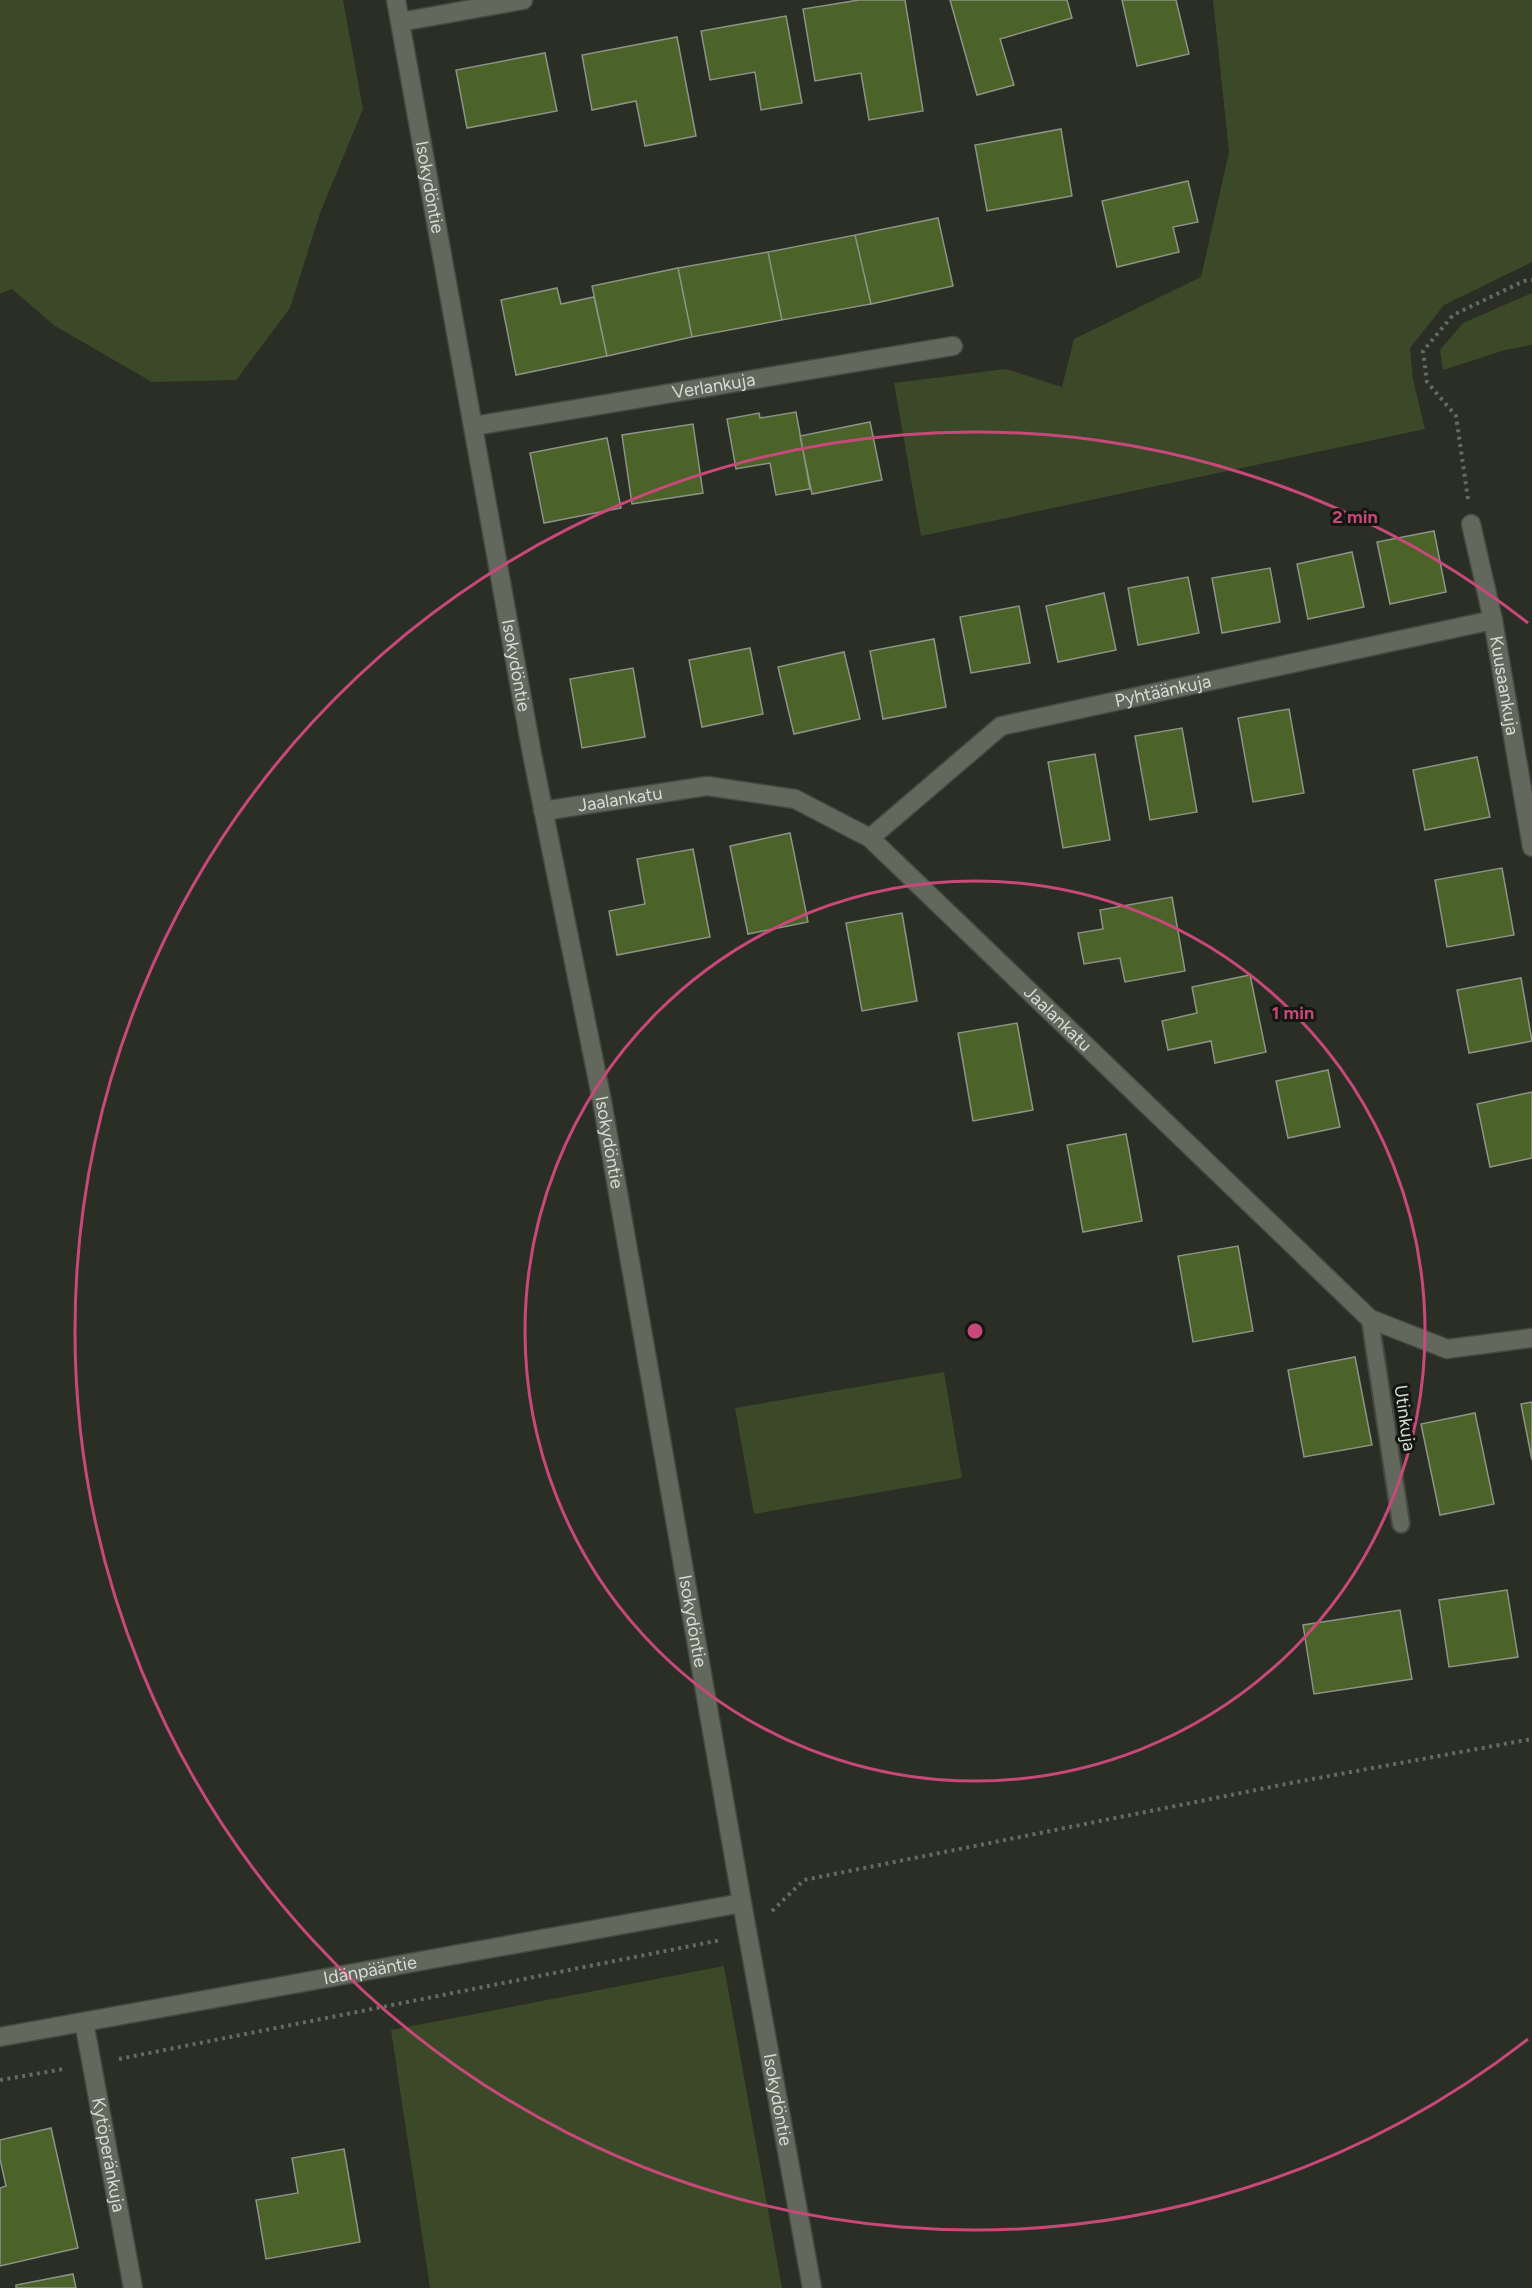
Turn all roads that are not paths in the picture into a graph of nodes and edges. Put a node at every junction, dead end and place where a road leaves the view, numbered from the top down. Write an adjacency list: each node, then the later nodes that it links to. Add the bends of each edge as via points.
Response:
1 (396, 0): 3 (street, Isokydöntie)
2 (523, 0): 3 (street)
3 (400, 22): 5 (street, Isokydöntie)
4 (953, 345): 5 (street, Verlankuja)
5 (474, 426): 8 (street, Isokydöntie)
6 (1471, 524): 7 (street, Kuusaankuja)
7 (1493, 620): 9 (street, Pyhtäänkuja, via 1001,726); 10 (street, Kuusaankuja)
8 (543, 812): 9 (street, Jaalankatu, via 707,786 795,799); 14 (street, Isokydöntie, via 602,1101)
9 (870, 838): 11 (street, Jaalankatu)
10 (1532, 847)
11 (1370, 1319): 12 (street, Jaalankatu, via 1447,1348); 13 (lane, Utinkuja)
12 (1532, 1338)
13 (1401, 1524)
14 (741, 1903): 15 (street, Idänpääntie); 18 (street, Isokydöntie)
15 (84, 2022): 16 (street, Idänpääntie); 17 (street, Kytöperänkuja)
16 (0, 2037)
17 (133, 2288)
18 (812, 2288)

